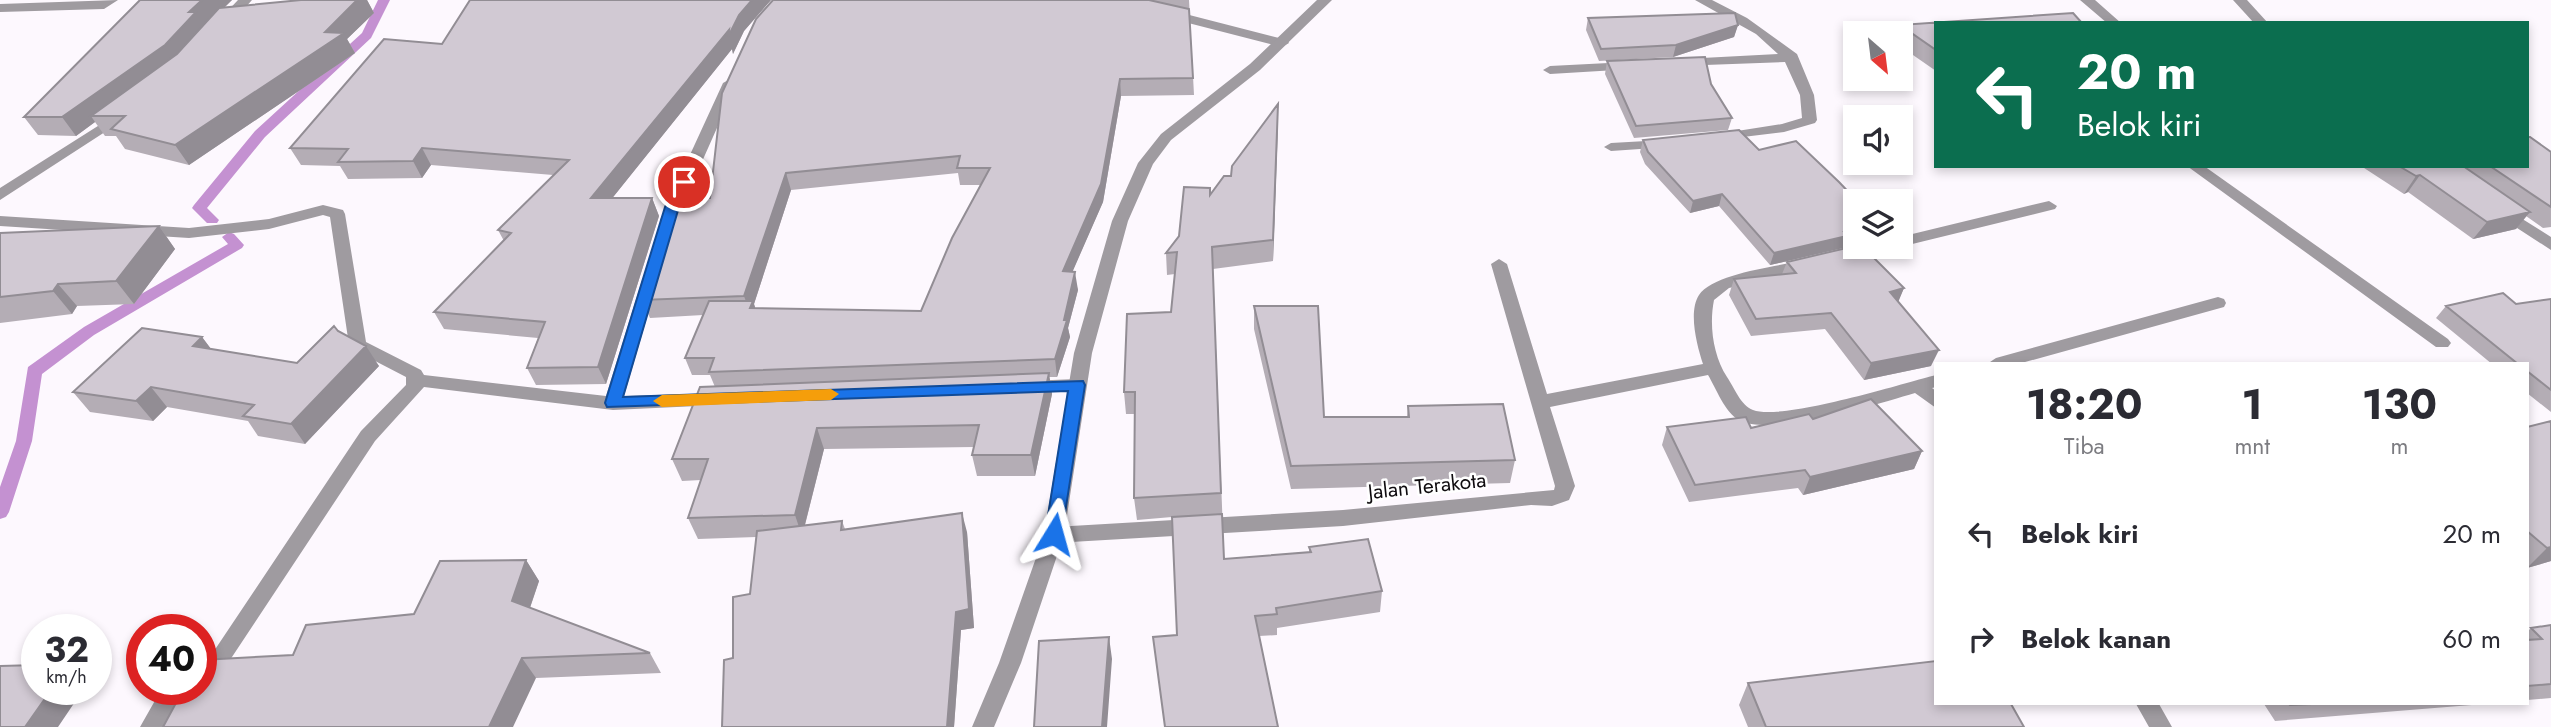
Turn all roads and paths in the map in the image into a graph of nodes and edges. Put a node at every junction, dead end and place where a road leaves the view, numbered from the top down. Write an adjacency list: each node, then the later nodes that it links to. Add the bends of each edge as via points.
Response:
1 (111, 0): 7 (street, via 104,5)
2 (245, 0): 11 (street)
3 (1325, 0): 12 (street)
4 (1702, 0): 13 (street, via 1768,36)
5 (2087, 0): 9 (street)
6 (2240, 0): 10 (street)
7 (0, 8)
8 (1147, 9): 12 (street)
9 (2113, 21)
10 (2260, 21)
11 (218, 29)
12 (1282, 43): 39 (street, via 1166,137 1146,163 1120,221)
13 (1792, 57): 14 (street); 19 (street, via 1810,120)
14 (1671, 64)
15 (1644, 65): 17 (street)
16 (736, 70): 27 (street)
17 (1550, 70)
18 (134, 107): 23 (street)
19 (1708, 139)
20 (1680, 142): 21 (street)
21 (1611, 147)
22 (2197, 168): 34 (street)
23 (0, 195)
24 (2482, 197): 29 (street)
25 (2049, 206): 28 (street)
26 (0, 222): 37 (street, via 188,233 288,221 323,210 337,214 358,345 415,374)
27 (664, 233)
28 (1913, 239)
29 (2551, 245)
30 (1843, 256): 36 (street, via 1724,284 1706,297 1702,312)
31 (656, 259): 43 (street)
32 (1499, 264): 42 (street, Jalan Terakota)
33 (2218, 303): 35 (street)
34 (2442, 343)
35 (2003, 362)
36 (1712, 368): 38 (street, via 1744,414 1758,418 1786,418); 42 (street)
37 (416, 380): 43 (street); 45 (street, via 415,387 368,436)
38 (1927, 383)
39 (1077, 385): 40 (street); 44 (street)
40 (1009, 387)
41 (736, 398): 43 (street)
42 (1541, 402): 44 (street, Jalan Terakota, via 1565,486 1562,495 1552,499 1343,518)
43 (613, 403)
44 (1054, 534): 49 (street)
45 (217, 658)
46 (164, 705): 48 (street)
47 (2148, 705): 50 (street)
48 (151, 727)
49 (983, 727)
50 (2161, 727)

